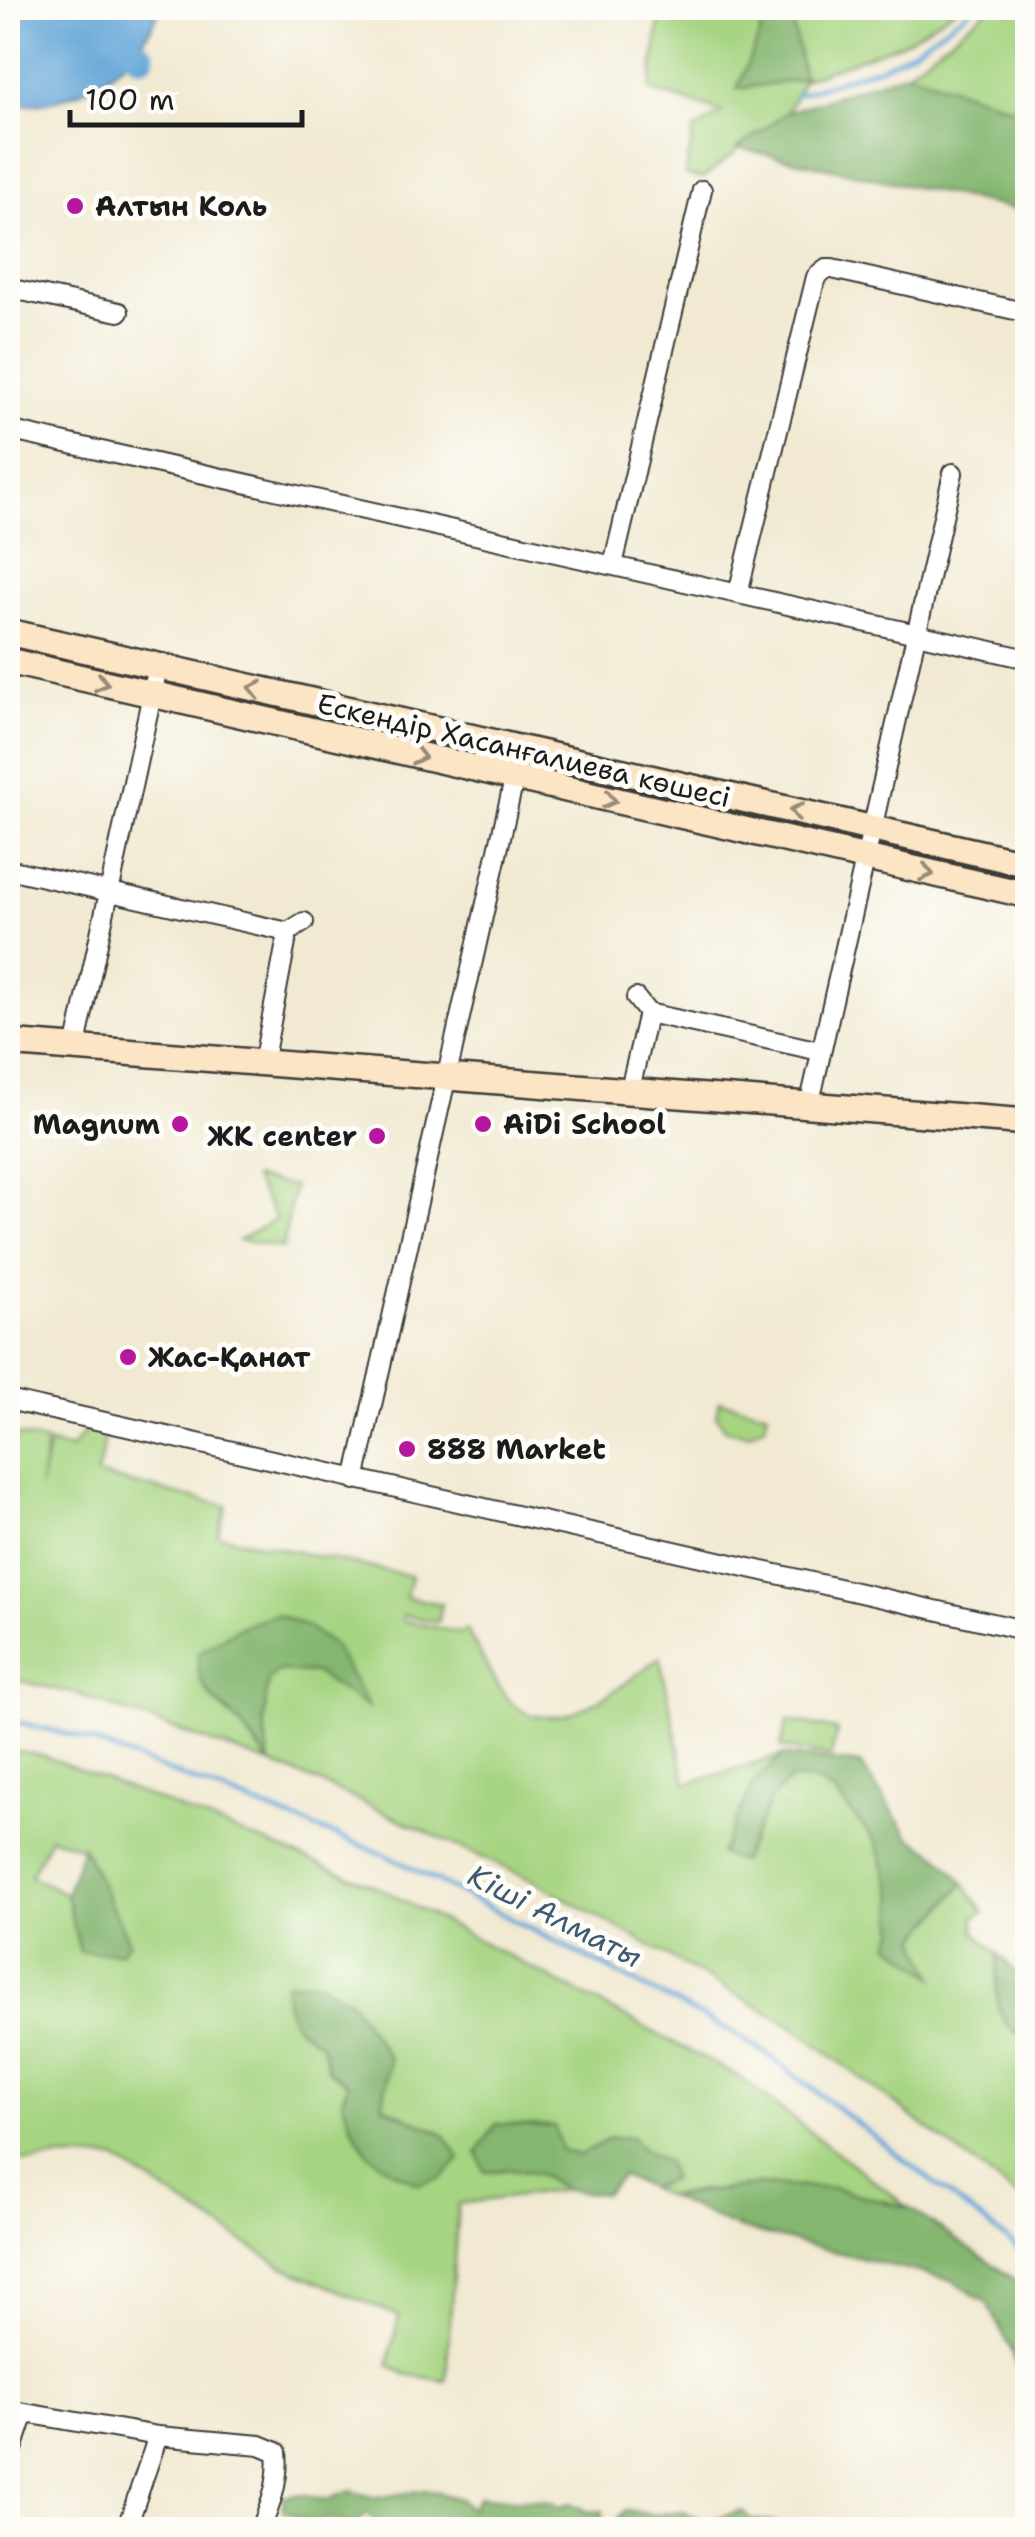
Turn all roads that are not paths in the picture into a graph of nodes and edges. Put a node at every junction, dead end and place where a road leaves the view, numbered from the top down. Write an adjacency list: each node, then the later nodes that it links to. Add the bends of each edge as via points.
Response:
1 (702, 190): 7 (street)
2 (8, 288): 3 (street)
3 (119, 312)
4 (1028, 313): 8 (street, via 832,268 820,272)
5 (8, 430): 7 (street)
6 (953, 473): 10 (street)
7 (613, 565): 8 (street)
8 (738, 592): 10 (street)
9 (8, 632): 13 (street, Ескендір Хасанғалиева көшесі)
10 (918, 633): 11 (street); 17 (street)
11 (1028, 659)
12 (8, 661): 14 (street, Ескендір Хасанғалиева көшесі, one-way to 14)
13 (158, 667): 14 (street); 15 (street, Ескендір Хасанғалиева көшесі, one-way to 13)
14 (152, 695): 16 (street, Ескендір Хасанғалиева көшесі, one-way to 16); 21 (street)
15 (521, 750): 16 (street); 17 (street, Ескендір Хасанғалиева көшесі, one-way to 15)
16 (515, 778): 18 (street, Ескендір Хасанғалиева көшесі, one-way to 18); 27 (street)
17 (874, 829): 18 (street); 19 (street, Ескендір Хасанғалиева көшесі)
18 (867, 859): 22 (street, Ескендір Хасанғалиева көшесі, one-way to 22); 25 (street)
19 (1028, 864)
20 (8, 869): 21 (street)
21 (110, 892): 24 (street); 26 (street, via 296,927)
22 (1028, 895)
23 (8, 1043): 24 (street)
24 (75, 1049): 26 (street)
25 (820, 1050): 28 (street, via 642,1005); 29 (street)
26 (264, 1064): 27 (street)
27 (446, 1078): 28 (street); 32 (street)
28 (630, 1093): 29 (street)
29 (809, 1106): 30 (street)
30 (1028, 1122)
31 (8, 1400): 32 (street)
32 (355, 1480): 33 (street)
33 (1028, 1631)
34 (16, 2412): 35 (street); 36 (street)
35 (158, 2436): 37 (street); 38 (street, via 277,2452 279,2468)
36 (8, 2464)
37 (126, 2530)
38 (260, 2530)

